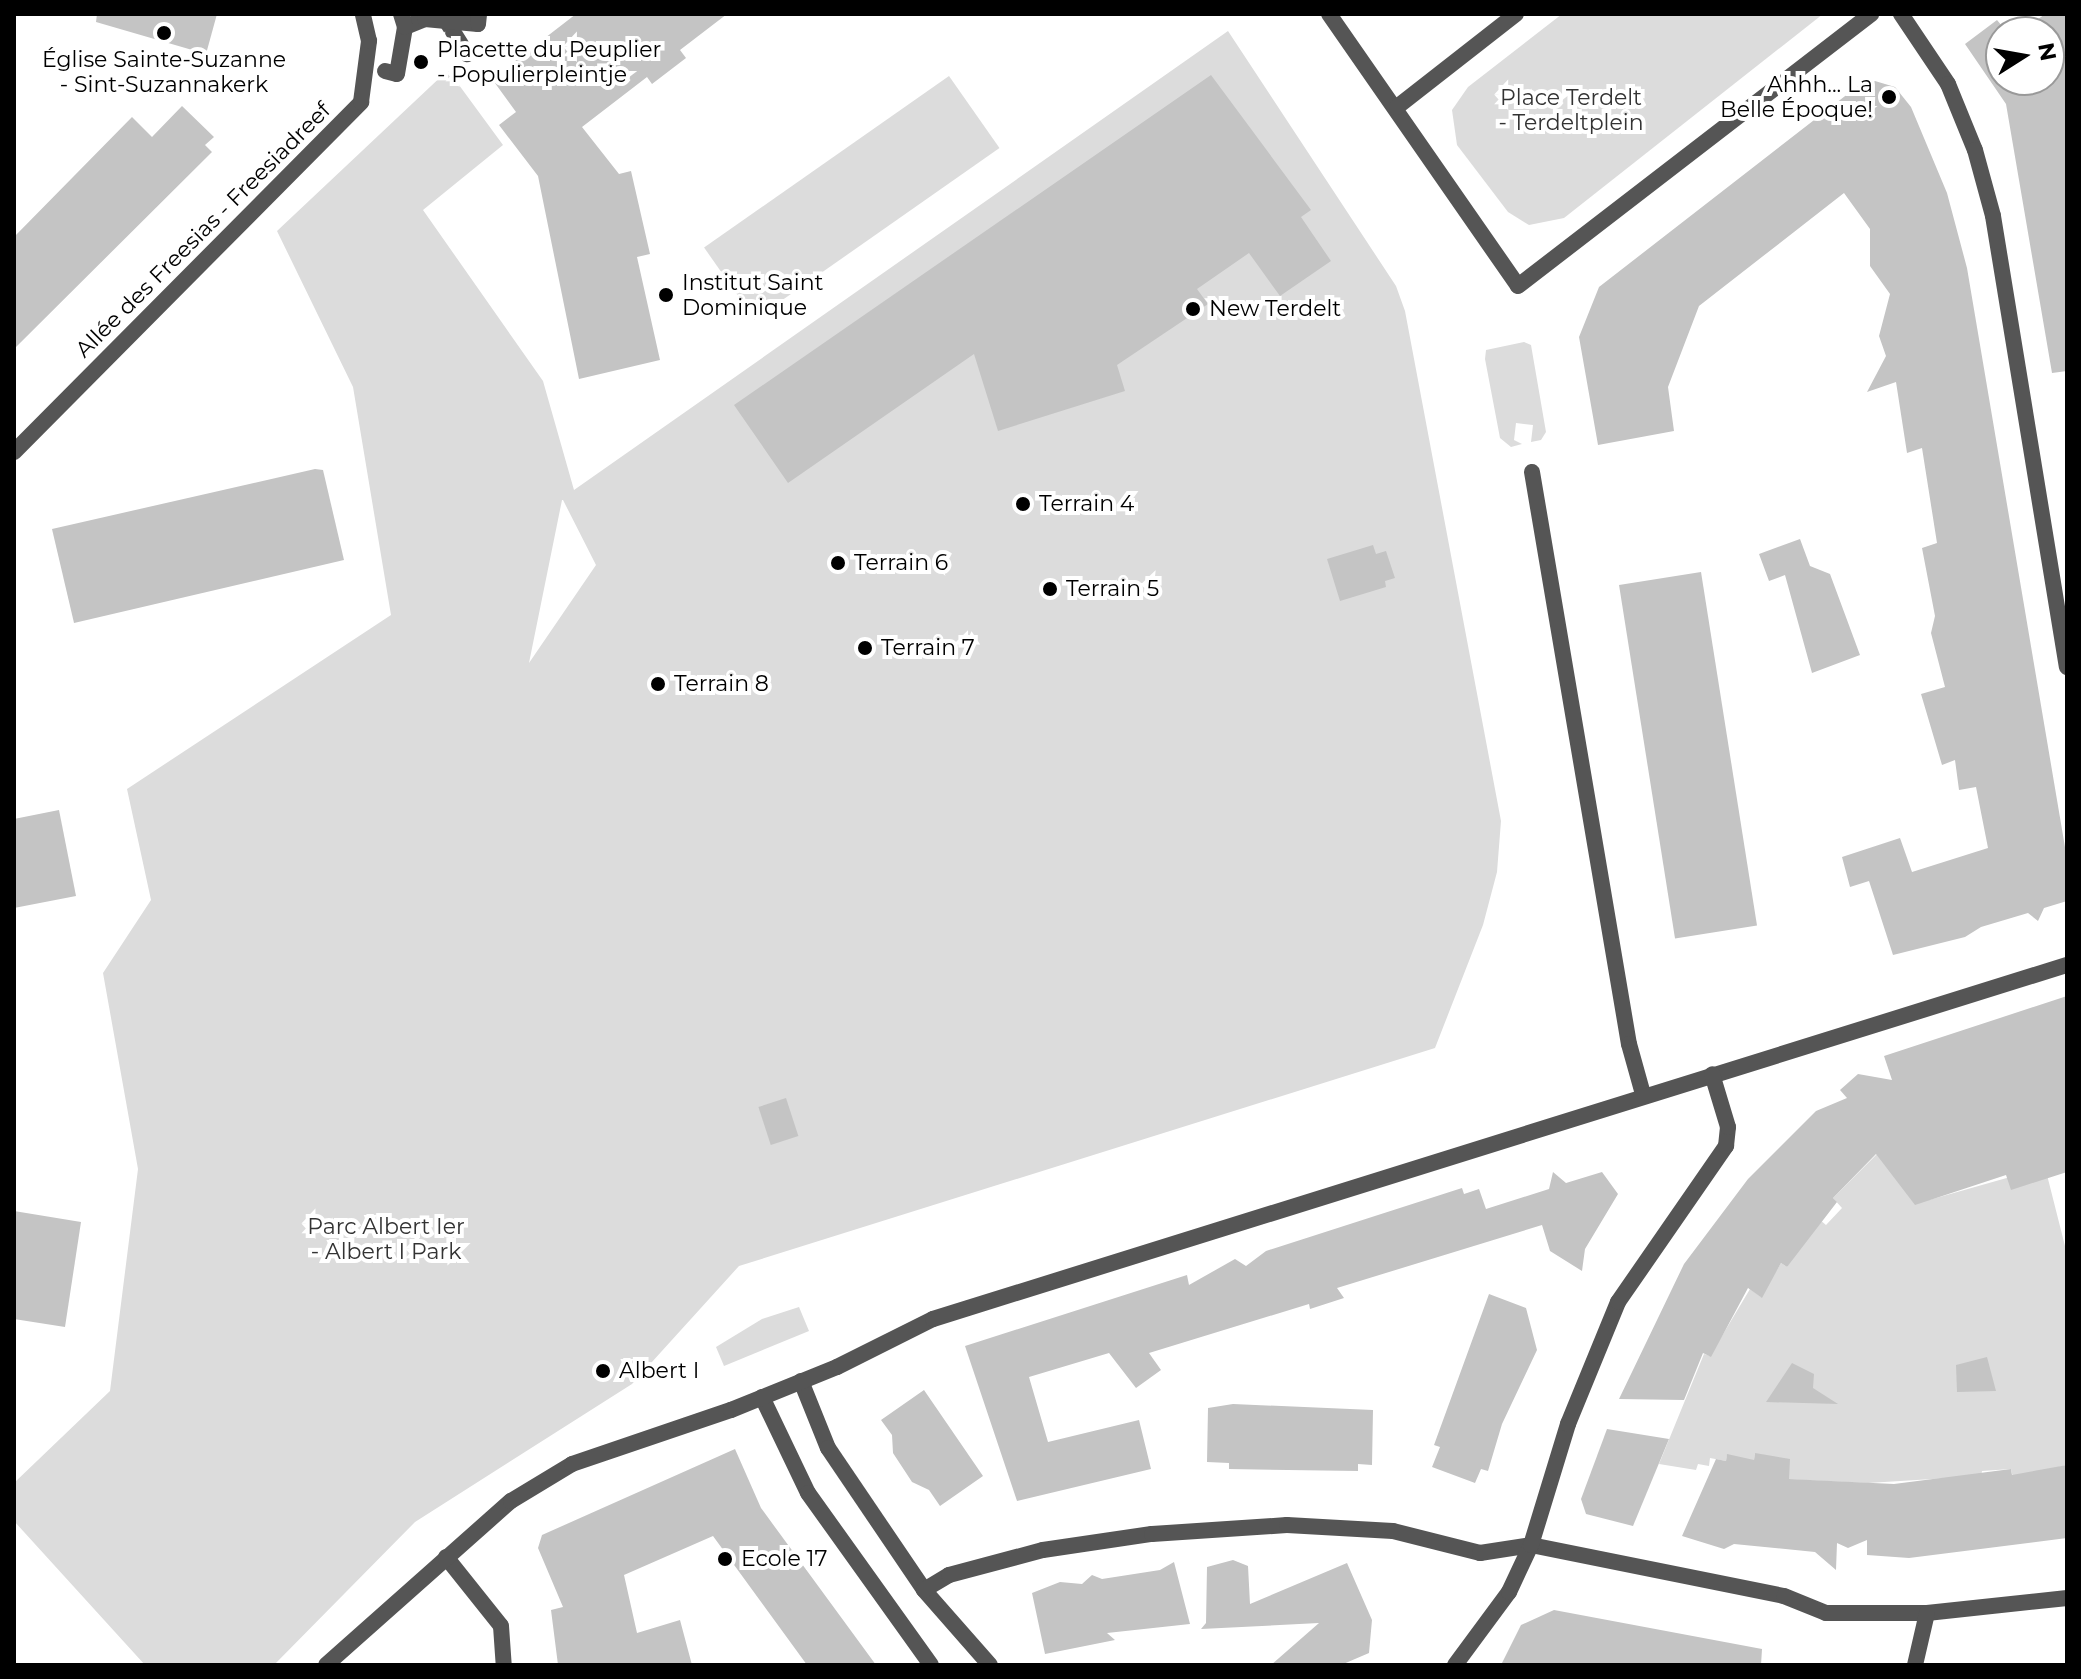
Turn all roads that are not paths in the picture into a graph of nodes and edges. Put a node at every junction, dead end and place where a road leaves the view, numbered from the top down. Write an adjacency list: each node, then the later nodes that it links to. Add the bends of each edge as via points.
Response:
1 (363, 14): 12 (street, Allée des Freesias - Freesiadreef, via 369,41 361,102)
2 (479, 14): 8 (street, via 478,24)
3 (1329, 14): 11 (street)
4 (1516, 14): 11 (street)
5 (1871, 14): 11 (street, via 1518,286)
6 (1901, 14): 14 (street, via 1948,84 1975,150 1993,216)
7 (403, 21): 8 (street); 10 (street, via 397,74)
8 (447, 22): 9 (street)
9 (467, 54)
10 (385, 71)
11 (1397, 107)
12 (14, 452)
13 (1532, 472): 17 (street, via 1629,1044)
14 (2067, 667)
15 (2067, 965): 16 (street)
16 (1712, 1074): 17 (street); 20 (street, via 1728,1127 1726,1146 1618,1302 1568,1424)
17 (1643, 1094): 18 (street, via 933,1319)
18 (801, 1381): 19 (street); 22 (street, via 828,1448)
19 (762, 1397): 21 (street, via 572,1464 511,1501); 27 (street, via 808,1493)
20 (1531, 1545): 22 (street, via 1480,1553 1393,1531 1287,1525 1152,1534 1043,1550 949,1575); 24 (street, via 1784,1596 1826,1613); 29 (street, via 1509,1592)
21 (446, 1557): 25 (street); 26 (street, via 501,1626)
22 (924, 1590): 28 (street)
23 (2067, 1598): 24 (street)
24 (1927, 1613): 30 (street)
25 (326, 1665)
26 (504, 1665)
27 (931, 1665)
28 (990, 1665)
29 (1455, 1665)
30 (1915, 1665)

